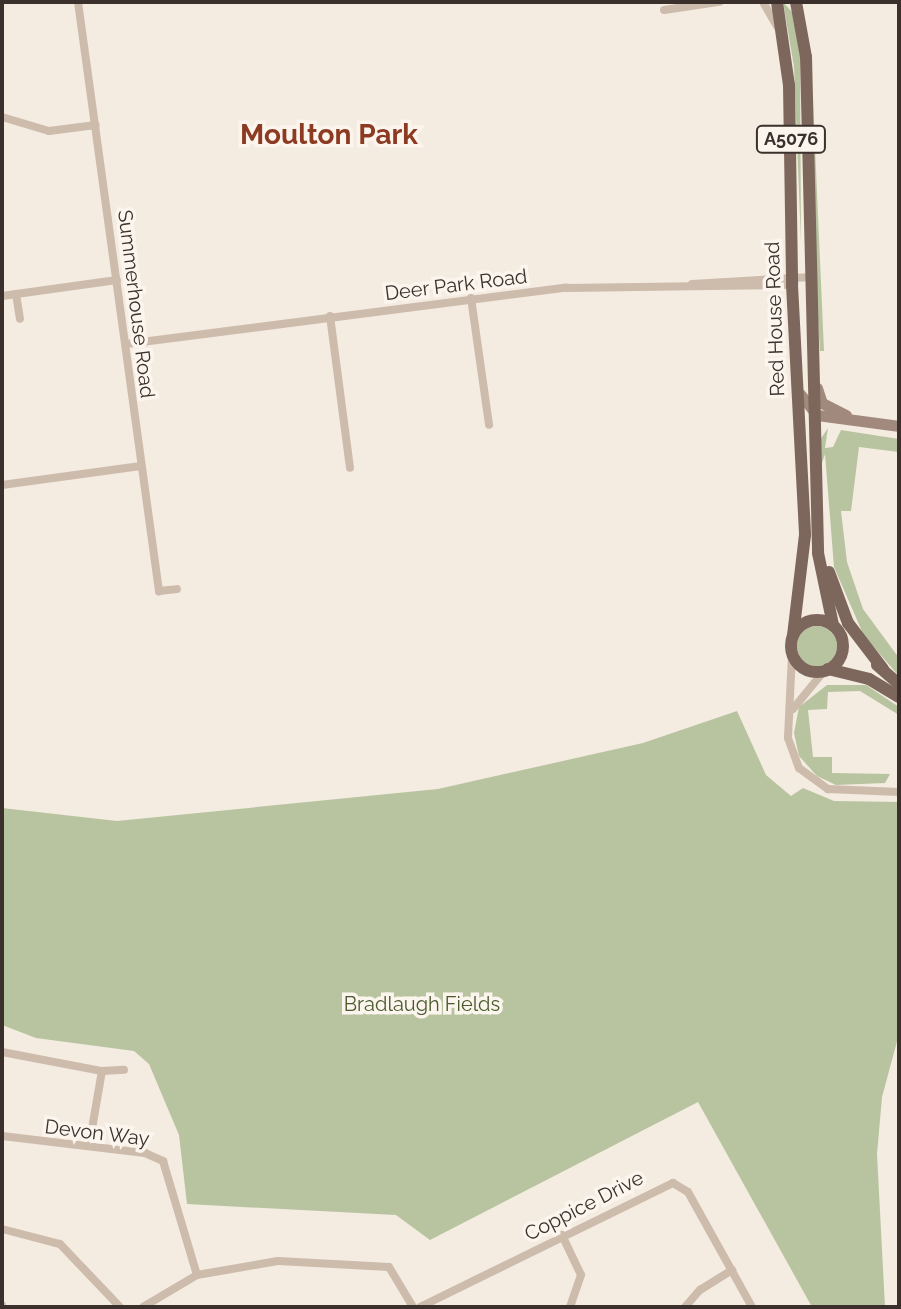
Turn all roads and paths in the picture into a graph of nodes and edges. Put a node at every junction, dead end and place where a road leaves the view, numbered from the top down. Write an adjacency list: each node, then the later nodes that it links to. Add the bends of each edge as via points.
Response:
1 (78, 2): 9 (street, Summerhouse Road)
2 (719, 2): 6 (street)
3 (763, 2): 7 (street)
4 (777, 2): 7 (main road, Red House Road / A5076)
5 (796, 2): 10 (main road, via 806,57)
6 (664, 10)
7 (786, 44): 13 (main road, Red House Road / A5076)
8 (2, 117): 9 (street, via 49,131)
9 (96, 125): 12 (street, Summerhouse Road)
10 (809, 163): 11 (main road); 13 (main road, via 805,259)
11 (811, 277): 13 (street, Deer Park Road); 20 (main road)
12 (117, 280): 14 (street); 19 (street, Summerhouse Road)
13 (794, 280): 16 (street, Deer Park Road); 21 (main road, Red House Road / A5076)
14 (16, 294): 15 (street); 18 (street)
15 (2, 296)
16 (471, 298): 17 (street, Deer Park Road); 26 (street)
17 (330, 316): 19 (street, Deer Park Road); 29 (street)
18 (20, 319)
19 (126, 344): 28 (street, Summerhouse Road)
20 (816, 383): 22 (main road); 23 (street, via 822,403)
21 (798, 387): 22 (street); 24 (main road, Red House Road / A5076)
22 (813, 410): 23 (street); 24 (street); 25 (street); 31 (main road)
23 (837, 412): 25 (street)
24 (798, 423): 34 (main road, Red House Road / A5076, via 805,535)
25 (878, 424): 27 (street)
26 (489, 425)
27 (899, 426)
28 (141, 466): 30 (street); 32 (street, Summerhouse Road, via 159,591)
29 (350, 468)
30 (2, 485)
31 (817, 530): 33 (main road); 36 (main road, via 848,623)
32 (177, 589)
33 (836, 628): 34 (main road, via 811,620); 36 (main road); 37 (main road, via 843,652)
34 (793, 635): 35 (main road)
35 (792, 655): 37 (main road, via 802,668); 40 (street)
36 (883, 669): 38 (main road)
37 (826, 670): 39 (main road, via 869,679); 40 (street)
38 (899, 684)
39 (899, 697)
40 (790, 713): 41 (street, via 788,738 794,759 818,785 837,791)
41 (899, 792)
42 (2, 1052): 44 (street)
43 (124, 1070): 44 (street)
44 (102, 1071): 46 (street)
45 (2, 1136): 46 (street, Devon Way)
46 (89, 1146): 50 (street, Devon Way, via 163,1161)
47 (2, 1229): 51 (street, via 60,1244)
48 (562, 1235): 49 (street, Coppice Drive, via 659,1186 677,1183 688,1192); 54 (street, Coppice Drive); 55 (street, via 581,1275)
49 (732, 1270): 56 (street, via 700,1290); 57 (street, Coppice Drive)
50 (197, 1275): 52 (street); 53 (street, via 258,1262 377,1265 393,1271)
51 (120, 1307)
52 (143, 1307)
53 (413, 1307)
54 (420, 1307)
55 (570, 1307)
56 (685, 1307)
57 (752, 1307)

